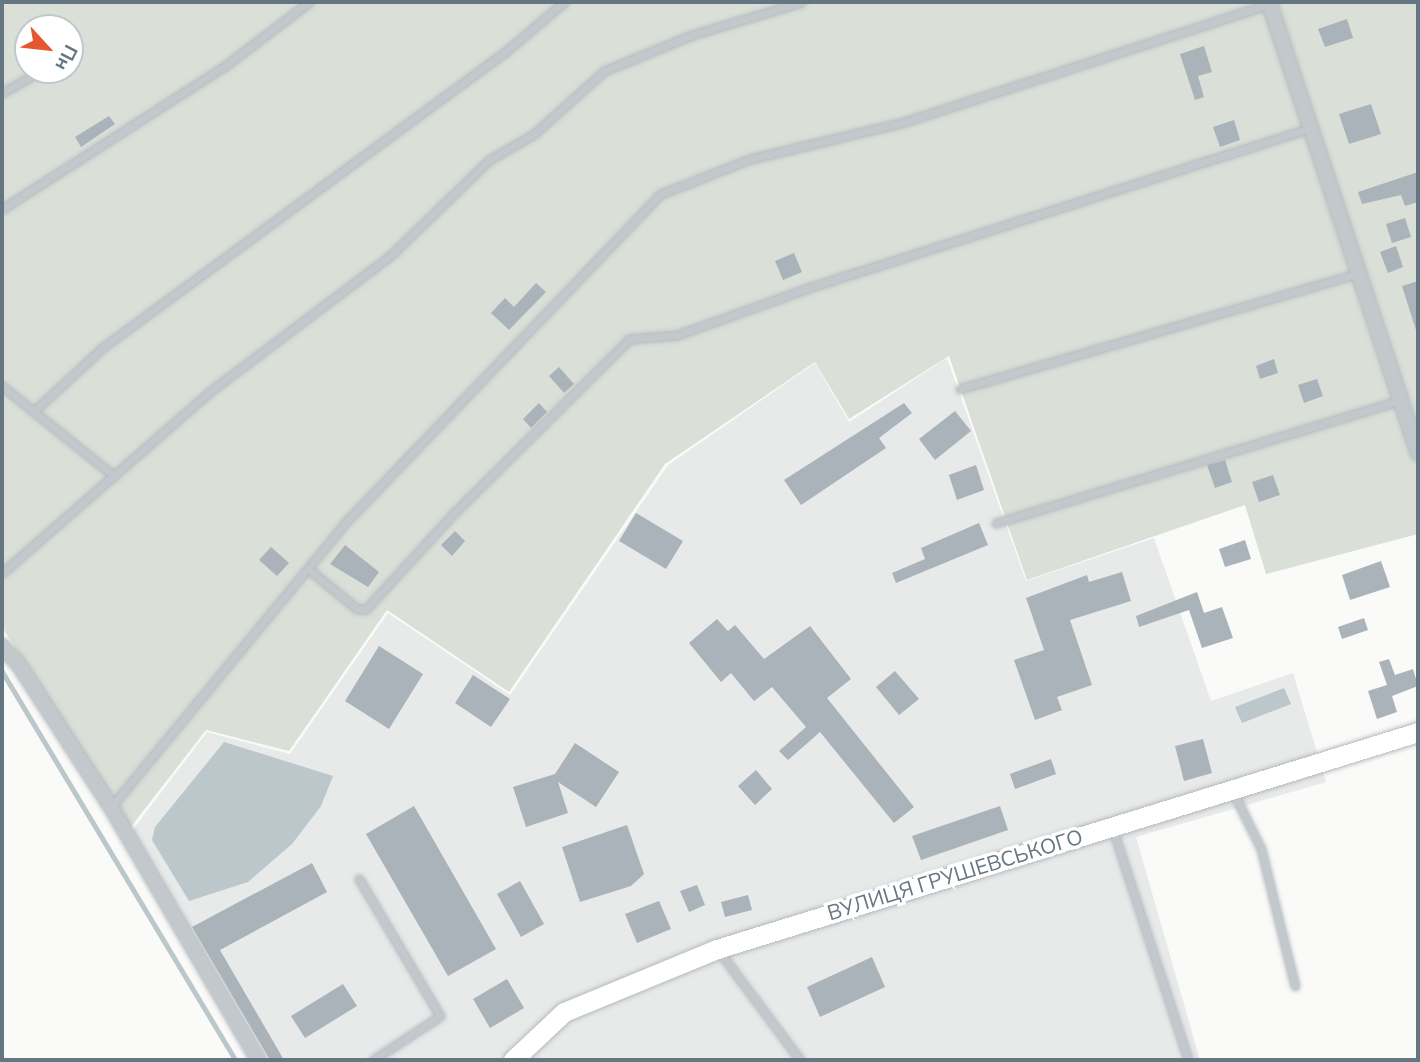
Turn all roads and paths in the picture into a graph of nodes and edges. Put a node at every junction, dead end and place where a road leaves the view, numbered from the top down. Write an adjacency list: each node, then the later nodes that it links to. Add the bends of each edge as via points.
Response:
1 (309, 2): 8 (lane, via 214,73)
2 (564, 2): 13 (lane, via 504,52 102,348)
3 (801, 2): 15 (lane, via 692,35 604,71 534,134 489,160 391,255 218,385)
4 (1269, 3): 7 (street); 22 (lane, via 904,122 750,159 661,194 344,524)
5 (18, 84): 6 (lane)
6 (2, 93)
7 (1311, 128): 9 (street); 17 (lane, via 808,288 677,335 629,339 454,513 366,609 357,609)
8 (2, 209)
9 (1359, 273): 11 (lane); 12 (street)
10 (2, 386): 13 (lane)
11 (960, 389)
12 (1401, 400): 14 (street); 16 (lane)
13 (34, 411): 15 (lane)
14 (1418, 453)
15 (114, 476): 18 (lane)
16 (996, 523)
17 (312, 572)
18 (2, 573)
19 (2, 646): 22 (street)
20 (1418, 732): 21 (street, ВУЛИЦЯ ГРУШЕВСЬКОГО)
21 (1232, 789): 23 (street, ВУЛИЦЯ ГРУШЕВСЬКОГО); 26 (lane, via 1261,849)
22 (111, 807): 27 (street)
23 (1111, 826): 25 (street, ВУЛИЦЯ ГРУШЕВСЬКОГО); 31 (lane)
24 (359, 879): 28 (lane, via 440,1016)
25 (717, 949): 29 (street, ВУЛИЦЯ ГРУШЕВСЬКОГО, via 564,1012); 30 (lane)
26 (1296, 986)
27 (258, 1060)
28 (373, 1060)
29 (513, 1060)
30 (800, 1060)
31 (1188, 1060)

